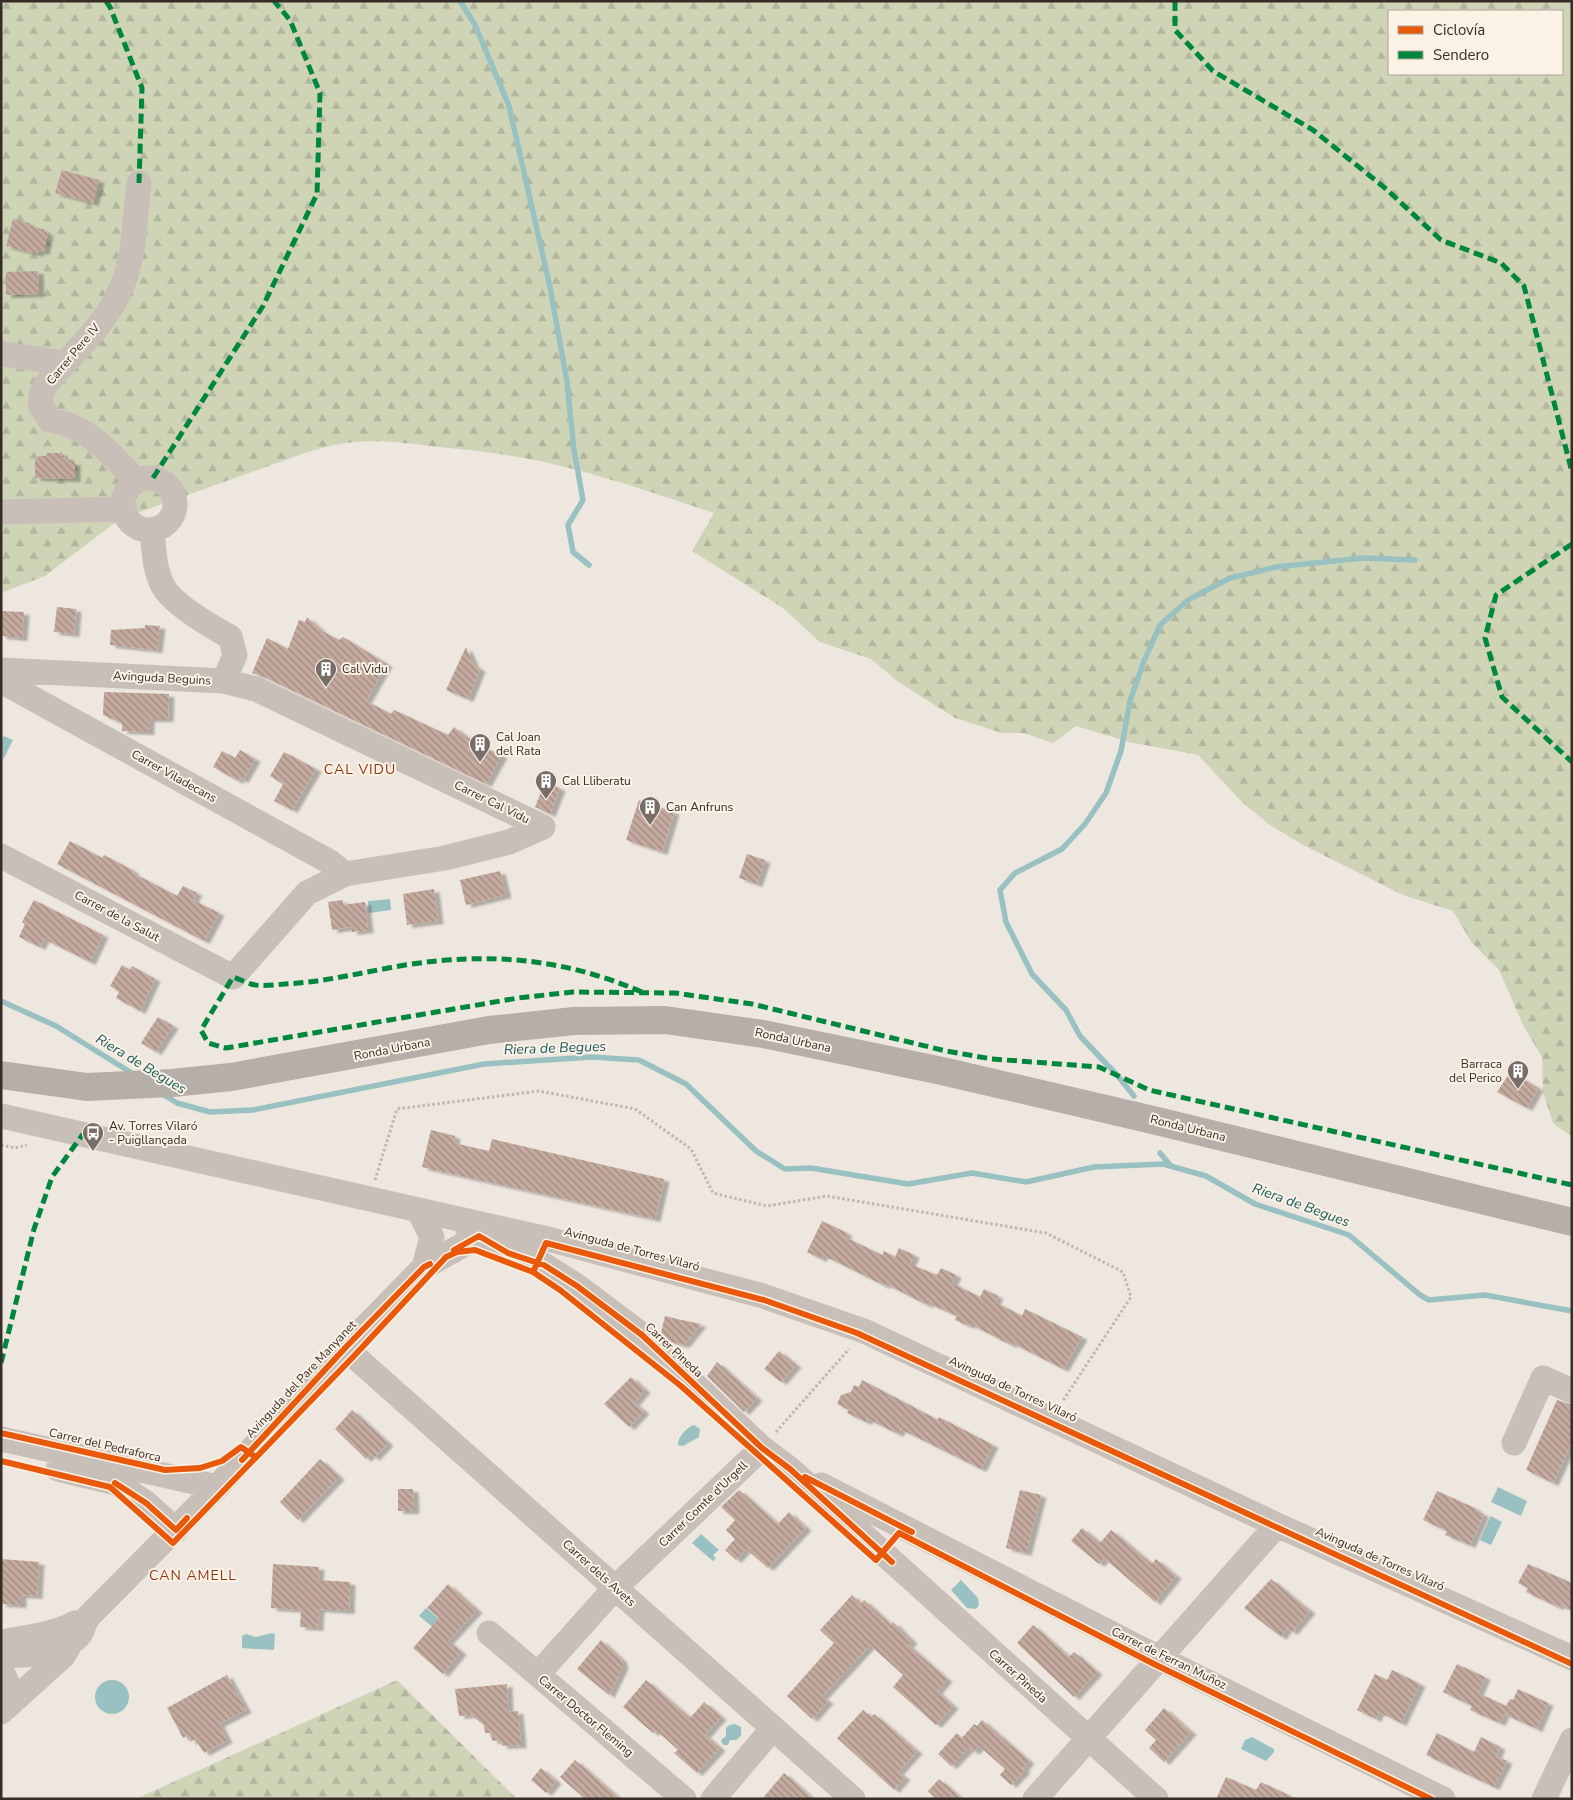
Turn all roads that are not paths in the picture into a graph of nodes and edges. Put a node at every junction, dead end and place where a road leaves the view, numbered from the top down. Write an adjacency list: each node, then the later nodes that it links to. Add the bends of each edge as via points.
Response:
1 (139, 182): 3 (street, Carrer Pere IV, via 125,280 90,338)
2 (1, 354): 3 (street)
3 (65, 363): 4 (street, Carrer Pere IV, via 42,391 42,411 50,420 66,423 91,436)
4 (136, 481): 5 (street, via 124,496); 7 (street, via 153,478 166,484 174,496 171,518)
5 (124, 509): 6 (street); 7 (street, via 138,528)
6 (1, 512)
7 (152, 530): 10 (street, Avinguda Beguins, via 154,560 164,588 184,608 230,638 235,654)
8 (1, 670): 10 (street, Avinguda Beguins)
9 (1, 681): 12 (street, Carrer Viladecans, via 330,862)
10 (224, 681): 12 (street, Carrer Cal Vidu, via 256,689 543,827 509,842 472,851)
11 (1, 856): 13 (street, Carrer de la Salut)
12 (345, 874): 13 (street, Carrer Cal Vidu, via 307,893)
13 (233, 977)
14 (1, 1075): 17 (main road, Ronda Urbana, via 87,1086 172,1084 232,1077 489,1030 574,1020 665,1020 763,1034 951,1073)
15 (1, 1116): 16 (street, Avinguda de Torres Vilaró)
16 (419, 1211): 18 (street, Carrer Pineda); 19 (street, Avinguda del Pare Manyanet, via 432,1237); 28 (street, Avinguda de Torres Vilaró, via 548,1239 763,1296 864,1331)
17 (1572, 1222)
18 (479, 1236): 19 (street); 24 (street, Carrer Pineda, via 508,1253 544,1265 577,1286 642,1335)
19 (424, 1267): 20 (street, Avinguda del Pare Manyanet)
20 (345, 1348): 27 (street, Avinguda del Pare Manyanet); 30 (street, Carrer dels Avets)
21 (1572, 1391): 23 (street, via 1543,1378)
22 (1, 1439): 27 (street, Carrer del Pedraforca)
23 (1514, 1443)
24 (762, 1448): 26 (street, Carrer Pineda); 30 (street, Carrer Comte d'Urgell)
25 (1, 1455): 29 (street, via 116,1483 146,1503)
26 (790, 1469): 35 (street, Carrer de Ferran Muñoz); 41 (street, Carrer Pineda)
27 (217, 1487): 29 (street, Avinguda del Pare Manyanet)
28 (1277, 1525): 35 (street); 36 (street, Avinguda de Torres Vilaró)
29 (176, 1530): 31 (street, Avinguda del Pare Manyanet)
30 (615, 1588): 38 (street, Carrer Comte d'Urgell); 40 (street, Carrer dels Avets)
31 (75, 1628): 33 (street); 33 (street, Avinguda del Pare Manyanet, via 63,1656)
32 (489, 1633): 38 (street, Carrer Doctor Fleming)
33 (26, 1653): 34 (street); 39 (street, Avinguda del Pare Manyanet)
34 (1, 1655)
35 (1159, 1658): 41 (street); 48 (street, Carrer de Ferran Muñoz)
36 (1572, 1658)
37 (1, 1669): 39 (street)
38 (538, 1674): 43 (street, Carrer Doctor Fleming)
39 (7, 1703)
40 (773, 1728): 44 (street); 45 (street, Carrer dels Avets)
41 (1088, 1739): 46 (street); 47 (street, Carrer Pineda)
42 (1572, 1740): 49 (street)
43 (684, 1799)
44 (713, 1799)
45 (853, 1799)
46 (1035, 1799)
47 (1156, 1799)
48 (1443, 1799)
49 (1544, 1799)

